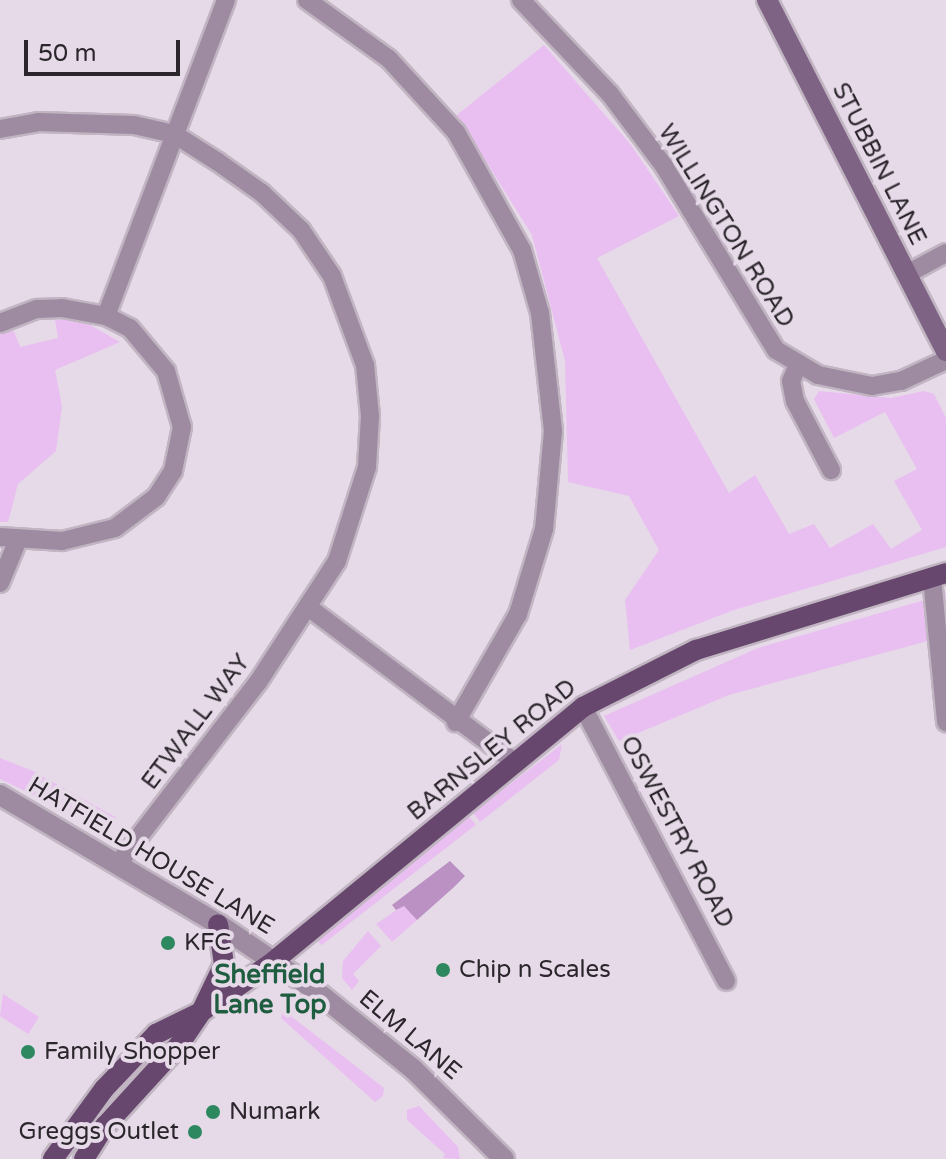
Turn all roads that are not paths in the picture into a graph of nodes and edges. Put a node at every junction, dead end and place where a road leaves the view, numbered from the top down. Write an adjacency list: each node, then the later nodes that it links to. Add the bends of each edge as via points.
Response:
1 (226, 0): 6 (street)
2 (307, 0): 20 (street, via 389,59 456,132 522,250 540,313 553,431 544,529 518,614)
3 (521, 0): 13 (street, WILLINGTON ROAD, via 610,94 655,154 759,328)
4 (767, 0): 8 (main road, STUBBIN LANE)
5 (0, 129): 6 (street, via 81,122)
6 (174, 134): 9 (street); 18 (street, ETWALL WAY, via 262,193 301,230 332,276 365,365 370,416 361,492 337,561)
7 (946, 253): 8 (street)
8 (907, 274): 11 (main road, STUBBIN LANE)
9 (106, 316): 10 (street, via 37,309); 15 (street, via 130,328 166,371 182,427 173,471 156,497 115,528 89,538)
10 (0, 323)
11 (946, 351)
12 (946, 360): 13 (street, WILLINGTON ROAD, via 901,381 872,386)
13 (797, 367): 14 (street, via 791,381 795,401)
14 (831, 470)
15 (9, 538): 17 (street)
16 (939, 576): 19 (main road, BARNSLEY ROAD, via 696,650); 21 (street)
17 (0, 583)
18 (308, 607): 20 (street); 24 (street, ETWALL WAY)
19 (583, 707): 22 (main road, BARNSLEY ROAD); 27 (street, OSWESTRY ROAD)
20 (456, 722): 22 (street)
21 (946, 722)
22 (516, 763): 26 (main road, BARNSLEY ROAD)
23 (0, 795): 24 (street, HATFIELD HOUSE LANE)
24 (118, 864): 25 (street, HATFIELD HOUSE LANE)
25 (218, 924): 26 (street, HATFIELD HOUSE LANE); 28 (main road, via 224,964)
26 (274, 961): 28 (main road, BARNSLEY ROAD); 29 (street, ELM LANE, via 413,1069)
27 (726, 981)
28 (201, 1012): 30 (main road, BARNSLEY ROAD, via 156,1034 133,1056); 31 (main road, BARNSLEY ROAD, via 179,1045 105,1126)
29 (497, 1156)
30 (53, 1159)
31 (84, 1159)

